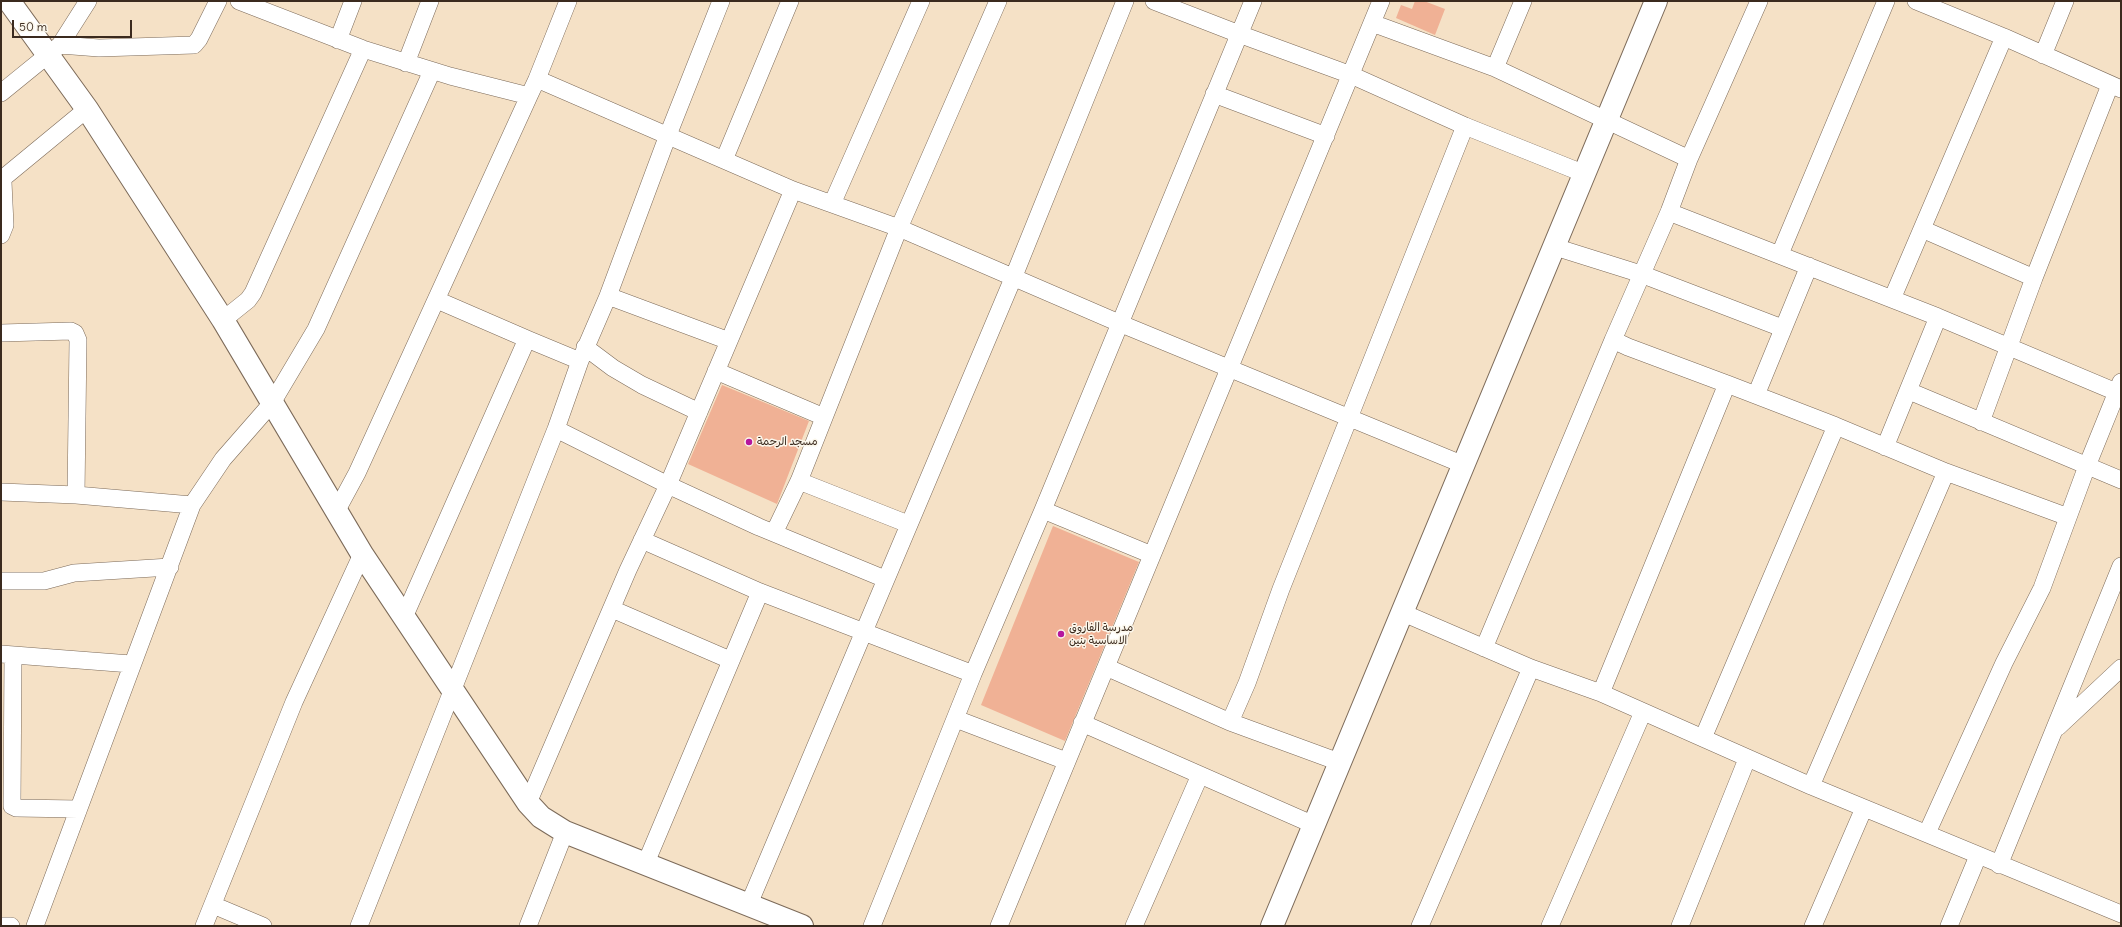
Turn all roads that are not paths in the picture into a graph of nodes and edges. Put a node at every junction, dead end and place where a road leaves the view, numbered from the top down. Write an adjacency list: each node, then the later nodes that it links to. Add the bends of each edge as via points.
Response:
1 (9, 1): 28 (street)
2 (88, 1): 28 (street)
3 (218, 1): 28 (street, via 194,45)
4 (239, 1): 26 (street)
5 (353, 1): 26 (street)
6 (430, 1): 30 (street)
7 (568, 1): 34 (street)
8 (721, 1): 42 (street)
9 (790, 1): 45 (street)
10 (921, 1): 49 (street)
11 (998, 1): 51 (street)
12 (1125, 1): 58 (street)
13 (1154, 1): 24 (street)
14 (1253, 1): 24 (street)
15 (1381, 1): 23 (street)
16 (1524, 1): 31 (street)
17 (1656, 1): 40 (street)
18 (1759, 1): 44 (street)
19 (1886, 1): 55 (street)
20 (1916, 1): 22 (street)
21 (2065, 1): 29 (street)
22 (1936, 4): 25 (street)
23 (1372, 23): 31 (street); 33 (street)
24 (1238, 34): 33 (street); 37 (street)
25 (2004, 37): 29 (street); 52 (street)
26 (338, 40): 27 (street)
27 (363, 49): 30 (street); 64 (street, via 253,294)
28 (55, 50): 36 (street); 39 (street)
29 (2043, 55): 35 (street)
30 (406, 62): 32 (street)
31 (1495, 68): 40 (street)
32 (432, 71): 38 (street); 79 (street, via 316,329)
33 (1351, 75): 41 (street); 43 (street)
34 (537, 79): 38 (street); 42 (street)
35 (2115, 87): 59 (street)
36 (1, 93)
37 (1214, 94): 43 (street); 65 (street)
38 (529, 96): 62 (street)
39 (87, 109): 47 (street); 64 (street)
40 (1607, 120): 44 (street); 46 (street)
41 (1466, 126): 46 (street); 82 (street)
42 (668, 135): 45 (street); 60 (street)
43 (1326, 136): 73 (street)
44 (1689, 159): 50 (street)
45 (724, 160): 48 (street)
46 (1585, 174): 54 (street)
47 (2, 178): 53 (street, via 5,226)
48 (793, 190): 49 (street); 70 (street)
49 (832, 204): 51 (street)
50 (1669, 212): 55 (street); 57 (street)
51 (899, 228): 58 (street); 81 (street)
52 (1922, 229): 59 (street); 61 (street)
53 (1, 235)
54 (1555, 247): 57 (street); 87 (street)
55 (1780, 254): 56 (street)
56 (1809, 266): 61 (street); 66 (street)
57 (1641, 274): 66 (street); 69 (street)
58 (1014, 276): 65 (street); 99 (street)
59 (2034, 278): 71 (street)
60 (608, 296): 70 (street); 72 (street)
61 (1892, 299): 63 (street)
62 (437, 300): 68 (street); 96 (street, via 357,474)
63 (1938, 318): 71 (street); 77 (street)
64 (223, 320): 79 (street)
65 (1119, 323): 73 (street); 97 (street)
66 (1782, 328): 78 (street)
67 (1, 333): 94 (street, via 71,331 76,334)
68 (528, 339): 72 (street); 111 (street)
69 (1614, 340): 75 (street); 113 (street)
70 (729, 341): 74 (street)
71 (2009, 348): 76 (street); 83 (street)
72 (582, 354): 80 (street); 85 (street)
73 (1228, 369): 82 (street); 103 (street)
74 (716, 371): 80 (street); 81 (street)
75 (1727, 384): 78 (street); 122 (street)
76 (2120, 390): 88 (street)
77 (1909, 391): 83 (street); 86 (street)
78 (1756, 395): 84 (street)
79 (272, 403): 95 (street, via 223,459); 96 (street)
80 (700, 412): 92 (street)
81 (824, 417): 91 (street)
82 (1349, 418): 87 (street); 125 (street)
83 (1981, 422): 88 (street)
84 (1836, 426): 86 (street); 128 (street)
85 (556, 429): 92 (street); 121 (street)
86 (1885, 446): 89 (street)
87 (1464, 465): 110 (street)
88 (2087, 466): 90 (street); 98 (street)
89 (1946, 472): 98 (street); 133 (street)
90 (2121, 480)
91 (799, 482): 99 (street); 100 (street)
92 (668, 485): 100 (street); 101 (street)
93 (1, 492): 94 (street)
94 (76, 495): 95 (street)
95 (192, 505): 105 (street)
96 (337, 510): 102 (street)
97 (1043, 510): 103 (street); 120 (street)
98 (2068, 517): 139 (street, via 2042,588 2004,663)
99 (908, 524): 106 (street)
100 (774, 533): 106 (street)
101 (642, 540): 108 (street); 109 (street)
102 (362, 554): 111 (street); 143 (street, via 294,702)
103 (1152, 556): 117 (street)
104 (2121, 566): 127 (street)
105 (170, 567): 107 (street, via 74,573 44,581); 116 (street)
106 (885, 579): 112 (street)
107 (1, 581)
108 (760, 592): 112 (street); 115 (street)
109 (612, 609): 115 (street); 134 (street)
110 (1401, 612): 113 (street); 131 (street)
111 (404, 615): 121 (street)
112 (863, 632): 120 (street); 144 (street)
113 (1484, 648): 118 (street)
114 (7, 655): 116 (street); 135 (street, via 12,806)
115 (730, 660): 142 (street)
116 (132, 664): 135 (street)
117 (1106, 667): 125 (street); 126 (street)
118 (1531, 668): 122 (street); 159 (street)
119 (2121, 668): 127 (street)
120 (973, 674): 124 (street)
121 (453, 689): 134 (street); 152 (street)
122 (1601, 693): 123 (street)
123 (1643, 712): 128 (street); 160 (street)
124 (956, 719): 130 (street); 155 (street)
125 (1230, 722): 131 (street)
126 (1082, 723): 130 (street); 132 (street)
127 (2054, 731): 141 (street)
128 (1703, 738): 129 (street)
129 (1747, 759): 133 (street); 161 (street)
130 (1066, 761): 156 (street)
131 (1339, 762): 137 (street)
132 (1200, 775): 137 (street); 157 (street)
133 (1811, 786): 136 (street)
134 (528, 803): 138 (street, via 541,817)
135 (78, 808): 149 (street)
136 (1864, 808): 139 (street); 162 (street)
137 (1314, 826): 158 (street)
138 (565, 832): 142 (street); 153 (street)
139 (1927, 833): 140 (street)
140 (1978, 856): 141 (street); 163 (street)
141 (2000, 864): 145 (street)
142 (645, 865): 144 (street)
143 (213, 904): 150 (street); 151 (street)
144 (749, 904): 146 (street)
145 (2121, 914)
146 (779, 921): 154 (street)
147 (1, 926): 148 (street)
148 (11, 926)
149 (35, 926)
150 (204, 926)
151 (264, 926)
152 (359, 926)
153 (528, 926)
154 (802, 926)
155 (872, 926)
156 (999, 926)
157 (1134, 926)
158 (1272, 926)
159 (1420, 926)
160 (1550, 926)
161 (1680, 926)
162 (1813, 926)
163 (1949, 926)

